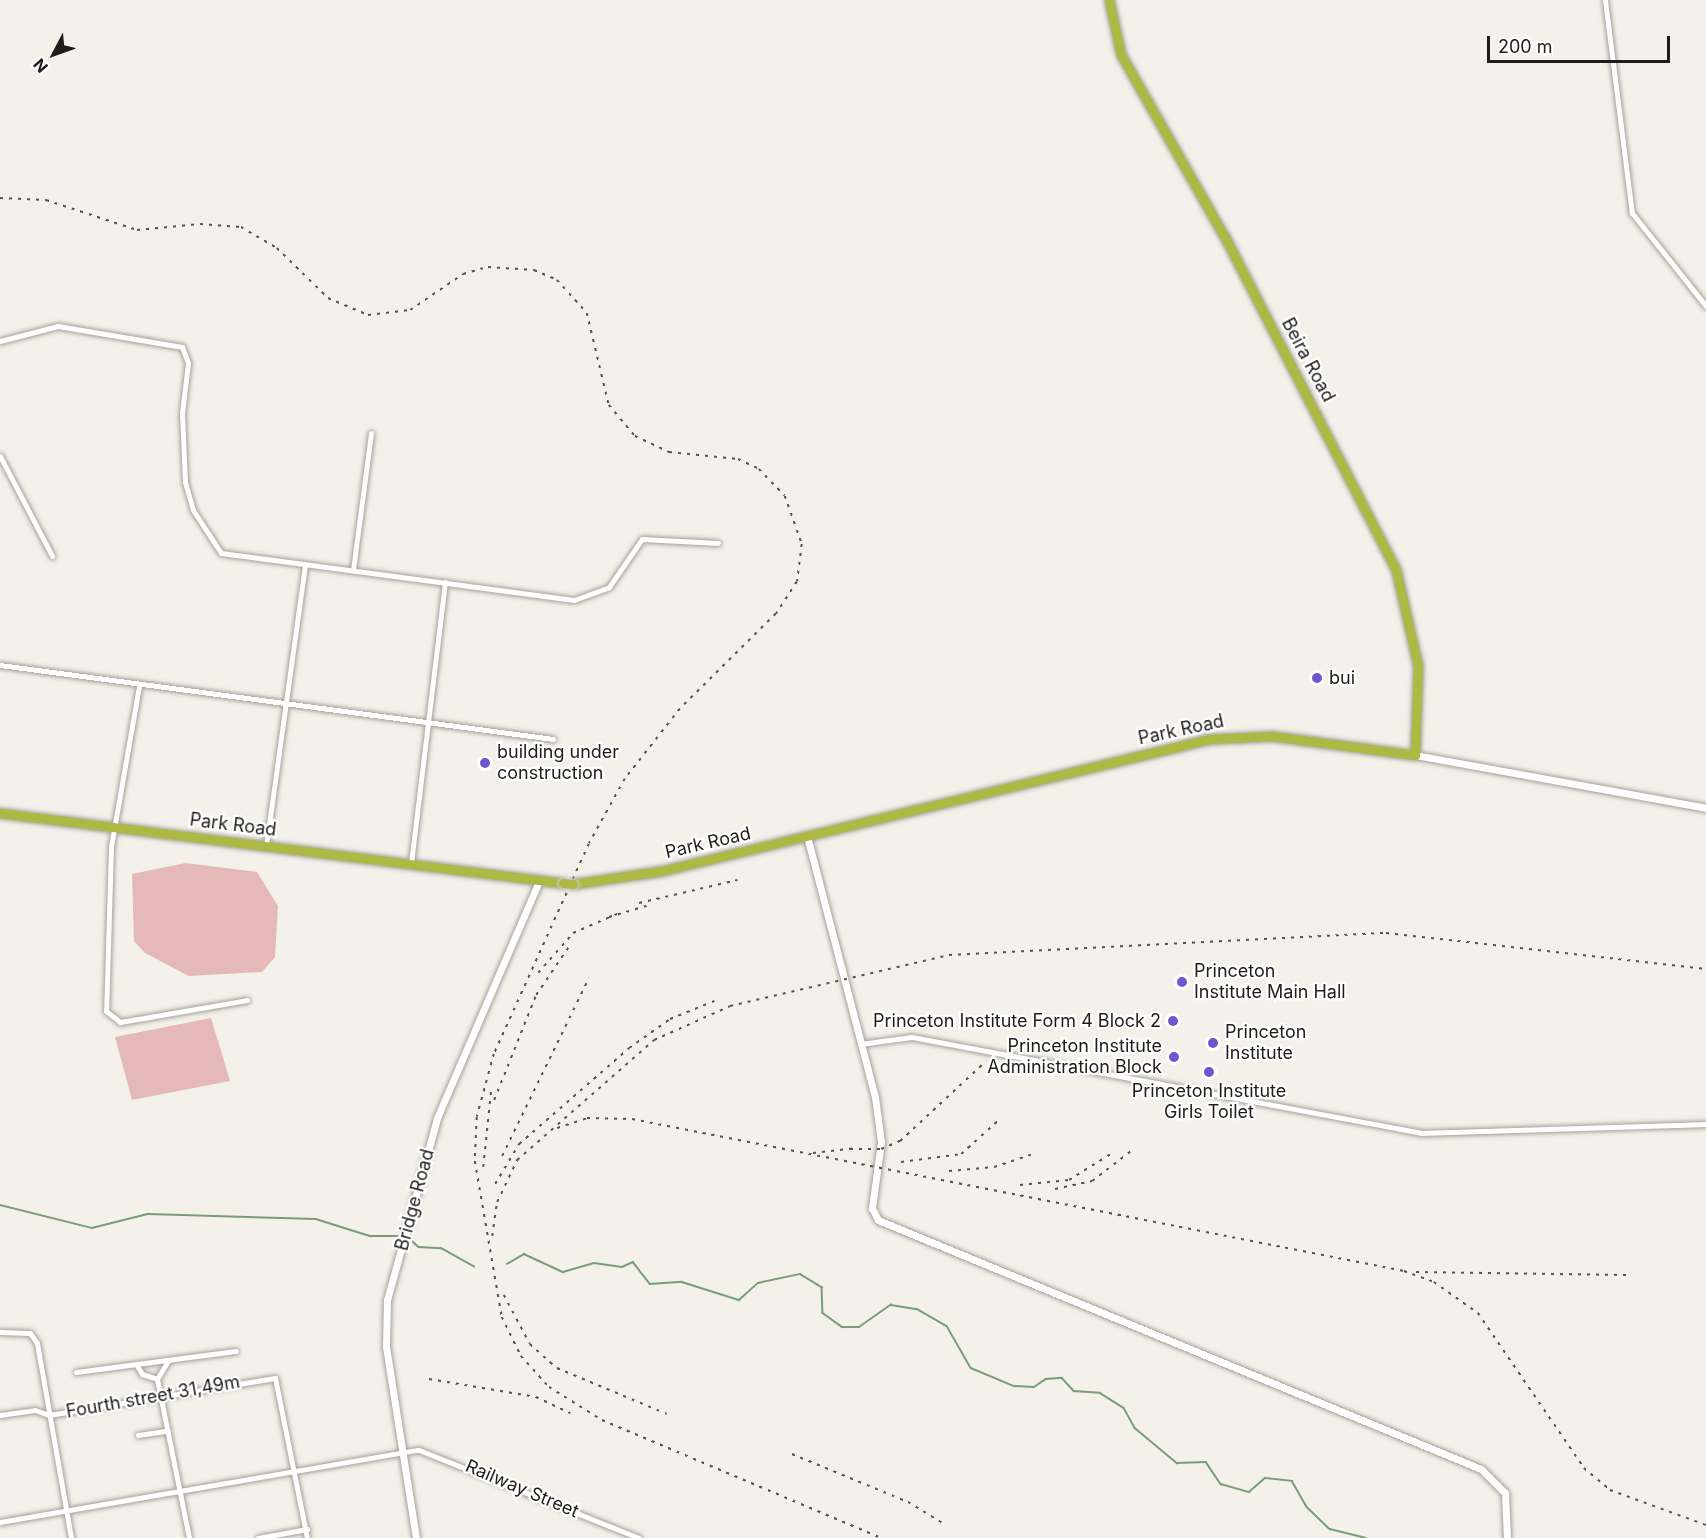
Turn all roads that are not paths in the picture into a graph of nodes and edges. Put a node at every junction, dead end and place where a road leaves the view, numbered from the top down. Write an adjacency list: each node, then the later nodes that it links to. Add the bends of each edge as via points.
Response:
1 (1108, 0): 17 (highway, Beira Road, via 1121,55 1224,236 1396,570 1418,666)
2 (1605, 0): 3 (street, via 1632,213)
3 (1706, 306)
4 (0, 341): 9 (street, via 58,326 176,343 188,363 182,413 185,482 211,545 221,553)
5 (371, 433): 10 (street)
6 (0, 456): 8 (street)
7 (718, 543): 11 (street, via 642,539 609,587 574,600)
8 (52, 556)
9 (305, 566): 10 (street); 14 (street)
10 (353, 570): 11 (street)
11 (445, 582): 15 (street)
12 (0, 665): 13 (street)
13 (139, 686): 14 (street); 20 (street)
14 (284, 705): 15 (street); 22 (street)
15 (425, 723): 16 (street); 23 (street)
16 (554, 739)
17 (1415, 755): 18 (street); 21 (highway, Park Road, via 1240,735)
18 (1706, 808)
19 (0, 813): 20 (highway, Park Road)
20 (117, 827): 22 (highway, Park Road); 25 (street, via 111,847 108,1015 120,1022)
21 (807, 836): 24 (highway, Park Road, via 617,880 568,884); 26 (street)
22 (266, 846): 23 (highway, Park Road)
23 (411, 863): 24 (highway, Park Road)
24 (539, 881): 39 (street, Bridge Road, via 437,1118 387,1300 386,1346)
25 (247, 1000)
26 (860, 1044): 27 (street, via 912,1036 1422,1133); 51 (street, via 881,1142 872,1208 878,1220 1481,1469 1505,1493)
27 (1706, 1124)
28 (0, 1332): 36 (street, via 30,1333 37,1343)
29 (236, 1351): 30 (street)
30 (168, 1361): 31 (street); 33 (street)
31 (136, 1364): 32 (street); 33 (street, via 142,1374)
32 (76, 1372)
33 (158, 1379): 34 (street)
34 (160, 1396): 36 (street, Fourth street 31,49m); 37 (street); 40 (street, Fourth street 31,49m, via 270,1376 277,1380)
35 (0, 1415): 36 (street, Fourth street 31,49m, via 35,1410)
36 (49, 1415): 42 (street)
37 (168, 1431): 38 (street); 41 (street)
38 (138, 1435)
39 (403, 1450): 40 (street, Railway Street); 49 (street, Bridge Road); 50 (street, Railway Street, via 437,1453)
40 (296, 1470): 41 (street, Railway Street); 44 (street)
41 (181, 1489): 42 (street, Railway Street); 46 (street)
42 (66, 1510): 43 (street, Railway Street); 45 (street)
43 (0, 1522)
44 (307, 1529): 47 (street); 48 (street)
45 (71, 1538)
46 (189, 1538)
47 (258, 1538)
48 (307, 1538)
49 (416, 1538)
50 (639, 1538)
51 (1507, 1538)

